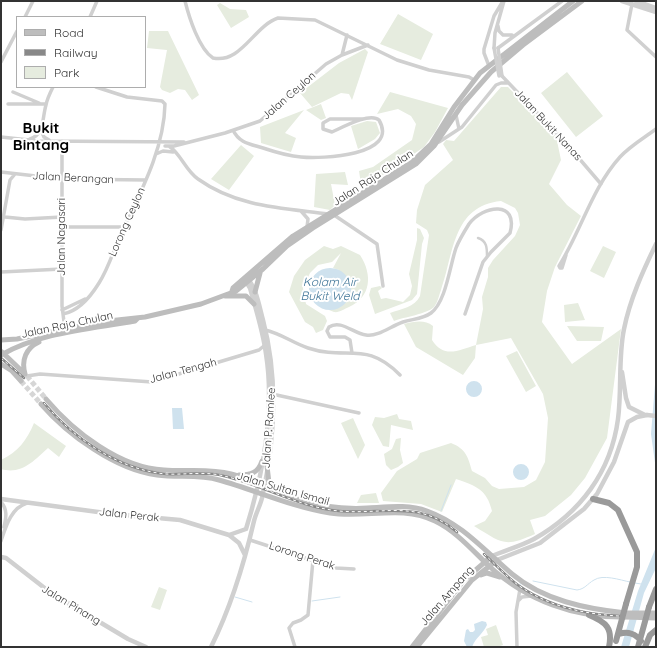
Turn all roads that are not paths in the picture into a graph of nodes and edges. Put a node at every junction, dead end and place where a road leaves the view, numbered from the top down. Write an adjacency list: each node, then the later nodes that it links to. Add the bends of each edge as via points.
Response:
1 (33, 1): 12 (street)
2 (96, 1): 13 (street)
3 (185, 1): 17 (street, via 200,42 216,59 238,52 258,30 278,18 315,20)
4 (503, 1): 14 (street); 23 (street, via 494,16 484,49)
5 (562, 1): 16 (street)
6 (573, 1): 23 (main road, Jalan Raja Chulan)
7 (582, 1): 24 (main road, Jalan Raja Chulan)
8 (622, 1): 9 (street)
9 (634, 2): 10 (street); 11 (street); 21 (street, via 627,30)
10 (656, 8)
11 (656, 12)
12 (26, 16)
13 (90, 16)
14 (498, 25): 16 (street, via 503,35); 19 (street, via 495,33)
15 (16, 33): 22 (street)
16 (516, 34): 19 (street)
17 (347, 35): 18 (street); 20 (street)
18 (368, 45): 20 (street, Jalan Ceylon); 26 (street, via 412,66)
19 (496, 48): 25 (street, bridge)
20 (342, 55): 41 (street, Jalan Ceylon, via 322,67 264,119)
21 (656, 57)
22 (1, 62)
23 (489, 66): 26 (main road, Jalan Raja Chulan)
24 (491, 72): 26 (main road, via 482,79); 32 (main road, Jalan Raja Chulan)
25 (500, 76): 27 (street); 28 (street)
26 (474, 80): 32 (main road, via 477,84); 59 (main road, Jalan Raja Chulan, via 437,136 419,156)
27 (510, 84): 28 (street, Jalan Bukit Nanas, via 504,82); 57 (street, Jalan Bukit Nanas)
28 (496, 85): 39 (street)
29 (53, 88): 35 (street)
30 (99, 88): 46 (street, Lorong Ceylon, via 127,98 162,101 166,106)
31 (13, 92): 33 (street)
32 (468, 98): 36 (main road, Jalan Raja Chulan)
33 (40, 103): 34 (street); 35 (street)
34 (8, 104)
35 (46, 104): 38 (street)
36 (456, 115): 39 (street); 50 (main road, Jalan Raja Chulan)
37 (363, 119): 37 (street, via 332,132 322,127 323,123 330,119); 41 (street, via 374,117 379,120 382,133 377,142 362,151 330,157 301,157 277,152 243,142 237,138)
38 (41, 129): 43 (street, via 36,136); 44 (street, via 44,137)
39 (459, 129): 50 (street)
40 (656, 129): 57 (street, via 620,157)
41 (233, 130): 47 (street, Jalan Ceylon)
42 (1, 137): 43 (street, Jalan Ceylon)
43 (27, 140): 44 (street, Jalan Ceylon)
44 (53, 141): 45 (street, Jalan Ceylon)
45 (62, 141): 46 (street, Jalan Ceylon); 55 (street, Jalan Nagasari)
46 (158, 142): 47 (street, Jalan Ceylon); 49 (street); 52 (street, Lorong Ceylon)
47 (187, 142): 48 (street, Jalan Ceylon)
48 (180, 144): 49 (street, Jalan Ceylon); 51 (street)
49 (165, 146): 51 (street)
50 (434, 146): 60 (main road, Jalan Raja Chulan, via 408,170)
51 (174, 153): 52 (street, via 163,151); 58 (street, via 193,176 229,196 250,203)
52 (156, 154): 56 (street, Lorong Ceylon)
53 (1, 172): 54 (street, Jalan Berangan)
54 (15, 174): 55 (street, Jalan Berangan); 61 (street, via 10,180)
55 (62, 179): 56 (street, Jalan Berangan); 62 (street, Jalan Nagasari)
56 (146, 180): 64 (street, Lorong Ceylon)
57 (601, 184): 70 (street)
58 (300, 210): 59 (street); 65 (street, via 308,219)
59 (328, 214): 65 (main road, Jalan Raja Chulan)
60 (334, 214): 73 (main road, Jalan Raja Chulan, via 287,246); 76 (street, via 377,244)
61 (5, 217): 62 (street); 66 (street)
62 (62, 217): 63 (street, Jalan Nagasari)
63 (62, 227): 64 (street); 72 (street, Jalan Nagasari)
64 (125, 227): 80 (street, Lorong Ceylon, via 101,279 88,297 78,308)
65 (307, 227): 75 (main road, Jalan Raja Chulan, via 287,241)
66 (1, 230)
67 (478, 238): 71 (street, via 486,244)
68 (656, 244): 69 (street, Jalan Ampang)
69 (654, 252): 90 (street, Jalan Ampang, via 630,303)
70 (566, 255)
71 (487, 256): 81 (street); 88 (street, via 510,233 509,215 498,208 489,209 472,221 464,231 456,246 447,286 433,311 372,335 364,335 339,325 329,327 327,331 330,337 345,337 350,340)
72 (62, 269): 74 (street); 80 (street, Jalan Nagasari)
73 (263, 269): 75 (main road, Jalan Raja Chulan); 77 (main road, via 257,280)
74 (1, 272)
75 (247, 280): 77 (street, Jalan P. Ramlee); 78 (main road, Jalan Raja Chulan, via 236,291); 79 (street, Jalan P. Ramlee)
76 (383, 286)
77 (255, 292): 82 (street, Jalan P. Ramlee)
78 (223, 296): 79 (main road, via 246,296); 83 (main road, Jalan Raja Chulan, via 194,306 138,318 135,321)
79 (254, 304): 82 (street, Jalan P. Ramlee)
80 (63, 312): 83 (street, Jalan Nagasari)
81 (465, 314)
82 (263, 330): 86 (street, Jalan P. Ramlee); 88 (street, via 317,351); 94 (street, Jalan P. Ramlee, via 271,359)
83 (65, 331): 84 (main road, Jalan Raja Chulan); 85 (main road, Jalan Raja Chulan)
84 (49, 337): 87 (main road, Jalan Raja Chulan); 92 (main road, via 34,344 25,355)
85 (1, 340)
86 (265, 345): 92 (street, Jalan Tengah, via 259,350 152,382 40,374); 94 (street, Jalan P. Ramlee)
87 (2, 353): 92 (main road)
88 (352, 353): 91 (street, via 363,353 379,358)
89 (1, 364): 93 (main road)
90 (621, 364): 99 (street, Jalan Ampang, via 629,408); 116 (street, Jalan Ampang, via 616,434 605,464 588,495 578,506 536,538)
91 (400, 375)
92 (26, 376)
93 (21, 381)
94 (270, 393): 97 (street, Jalan P. Ramlee); 98 (street)
95 (46, 399): 103 (main road, Jalan Sultan Ismail, via 92,441 134,463 163,470 204,470)
96 (41, 404): 106 (main road, Jalan Sultan Ismail, via 61,425 86,444 136,469 157,475 212,478)
97 (270, 411): 101 (street, Jalan P. Ramlee); 102 (street, Jalan P. Ramlee)
98 (359, 413)
99 (647, 415): 100 (street, bridge); 108 (street, Jalan Ampang, via 628,422 614,462)
100 (656, 416)
101 (262, 461): 103 (main road, via 256,472); 104 (street, Jalan P. Ramlee)
102 (267, 466): 104 (street, Jalan P. Ramlee); 105 (main road, via 269,483)
103 (234, 475): 104 (main road, Jalan Sultan Ismail)
104 (261, 484): 105 (main road, Jalan Sultan Ismail); 106 (street, Jalan P. Ramlee)
105 (276, 491): 116 (main road, Jalan Sultan Ismail, via 326,506 397,506 426,510 455,526)
106 (260, 494): 111 (street, Jalan P. Ramlee, via 246,529); 113 (street, Jalan P. Ramlee); 120 (main road, Jalan Sultan Ismail, via 330,513 353,515 402,512 421,516 443,526)
107 (1, 499): 110 (street, Jalan Perak)
108 (593, 499): 119 (street, Jalan Ampang, via 579,514 540,543); 142 (highway, bridge, via 609,503 618,510 638,556 638,567)
109 (1, 502): 112 (street, via 6,515)
110 (29, 502): 111 (street, Jalan Perak, via 180,520); 114 (street, via 14,511)
111 (229, 535): 115 (street, via 239,543)
112 (1, 536)
113 (250, 540): 115 (street, Jalan P. Ramlee); 118 (street, Lorong Perak)
114 (1, 541)
115 (245, 555): 136 (street, Jalan P. Ramlee, via 225,619)
116 (492, 556): 119 (main road, Jalan Sultan Ismail); 120 (main road, Jalan Ampang)
117 (1, 557): 135 (street, Jalan Pinang, via 6,558 51,594)
118 (313, 560): 122 (street, Lorong Perak, via 336,568); 137 (street, via 308,615 290,625)
119 (497, 560): 121 (main road, Jalan Ampang); 131 (main road, Jalan Sultan Ismail, via 520,579 552,596)
120 (484, 562): 121 (main road, Jalan Sultan Ismail); 138 (main road, Jalan Ampang, via 464,580)
121 (489, 566): 123 (main road, Jalan Sultan Ismail); 124 (main road, Jalan Ampang)
122 (354, 569)
123 (504, 579): 124 (main road, via 486,573); 125 (main road, Jalan Sultan Ismail)
124 (472, 580): 139 (main road, Jalan Ampang)
125 (520, 589): 127 (main road, Jalan Sultan Ismail); 128 (street)
126 (656, 589): 134 (highway, bridge)
127 (533, 597): 128 (street, via 525,596); 130 (main road, Jalan Sultan Ismail, via 558,608)
128 (518, 601): 140 (street)
129 (656, 613): 131 (main road, Jalan Sultan Ismail, bridge)
130 (589, 615): 131 (main road, Jalan Sultan Ismail); 141 (highway, via 602,621 608,628 611,636)
131 (625, 615): 132 (main road, Jalan Sultan Ismail, bridge)
132 (656, 618)
133 (656, 630): 143 (highway, via 650,635)
134 (640, 645): 141 (highway, bridge, via 638,637 626,632 619,634)
135 (146, 647)
136 (211, 647)
137 (295, 647)
138 (412, 647)
139 (417, 647)
140 (518, 647)
141 (610, 647)
142 (614, 647)
143 (645, 647)

